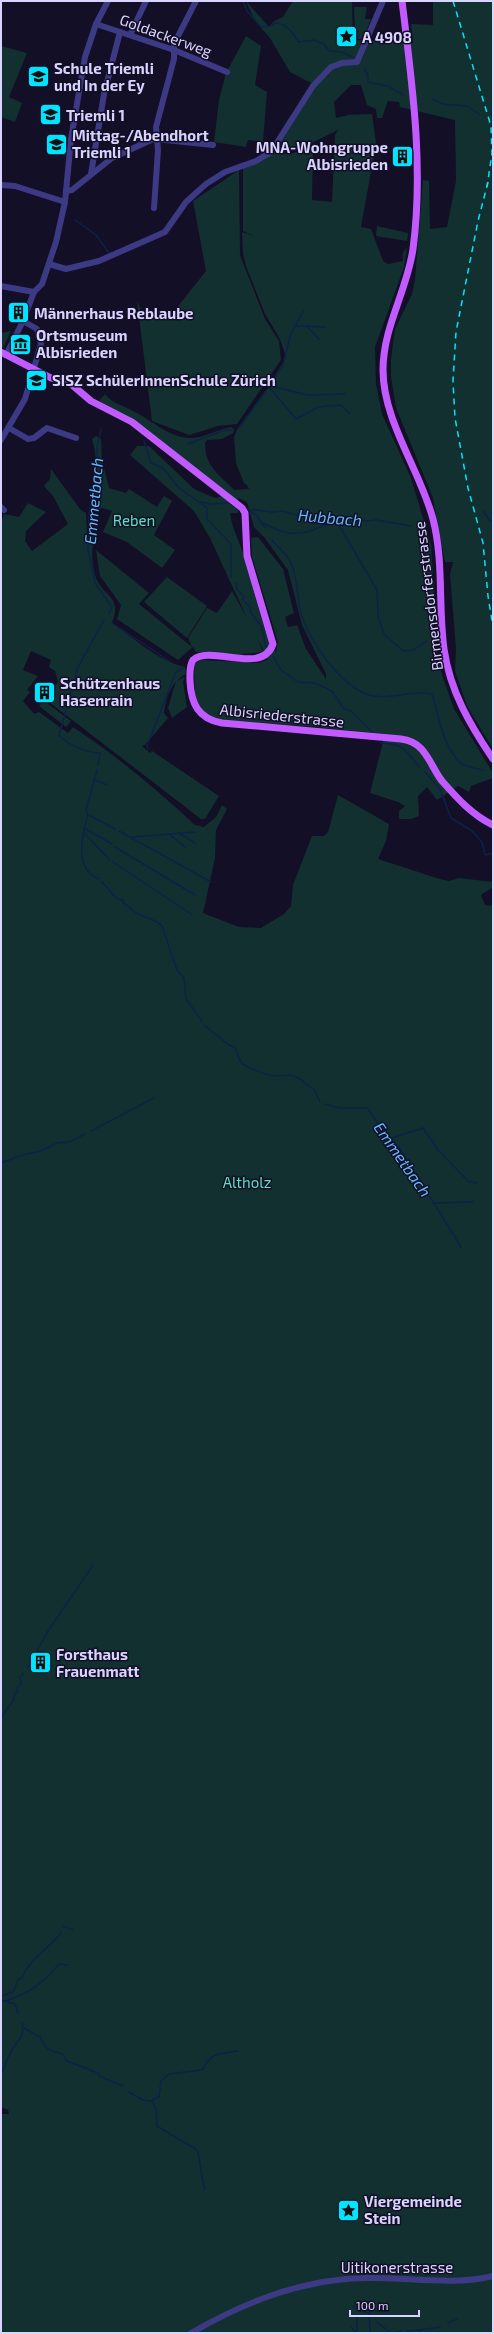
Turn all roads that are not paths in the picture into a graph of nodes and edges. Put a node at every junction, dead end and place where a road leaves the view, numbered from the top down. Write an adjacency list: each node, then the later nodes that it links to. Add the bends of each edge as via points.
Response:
1 (146, 1): 8 (street)
2 (196, 1): 9 (street, via 174,44)
3 (382, 1): 18 (street, via 357,62 335,65 322,76 308,93 271,152 256,161 225,172 206,184 186,202 169,228 159,235 99,261 66,269)
4 (402, 1): 27 (main road, Birmensdorferstrasse, via 417,132 418,163 411,260 385,343 384,387 390,411 420,481 433,521 440,567 444,648 451,680 468,720)
5 (106, 2): 6 (street)
6 (96, 24): 7 (street, Goldackerweg); 15 (street, via 85,57 71,139)
7 (120, 32): 8 (street, Goldackerweg); 13 (street, via 104,94)
8 (130, 35): 9 (street, Goldackerweg)
9 (174, 50): 10 (street, Goldackerweg); 11 (street, via 174,59 156,127)
10 (227, 72)
11 (156, 139): 12 (street); 13 (street, via 112,158); 17 (street, via 158,150)
12 (213, 146)
13 (91, 174): 15 (street, via 72,190)
14 (1, 185): 16 (street, via 15,186)
15 (66, 191): 16 (street)
16 (65, 202): 18 (street)
17 (154, 208)
18 (49, 264): 20 (street, via 42,284)
19 (1, 286): 20 (street)
20 (34, 292): 21 (street)
21 (23, 321): 22 (street); 23 (street, via 37,329 41,339)
22 (4, 353): 23 (main road, Albisriederstrasse)
23 (33, 368): 24 (street, via 22,408); 28 (main road, Albisriederstrasse, via 51,378 71,384 91,401 136,425 242,508 245,513 248,561 273,644 269,652 258,658 203,655 195,658 190,665 191,692 194,705 200,713 208,719 222,723 413,742 423,749 442,781 466,806)
24 (9, 428): 25 (street, via 28,439 34,438 47,428); 26 (street)
25 (76, 438)
26 (1, 440)
27 (493, 759)
28 (493, 825)
29 (493, 2276): 30 (street, Uitikonerstrasse, via 456,2280 365,2278 306,2285 250,2302)
30 (191, 2333)

